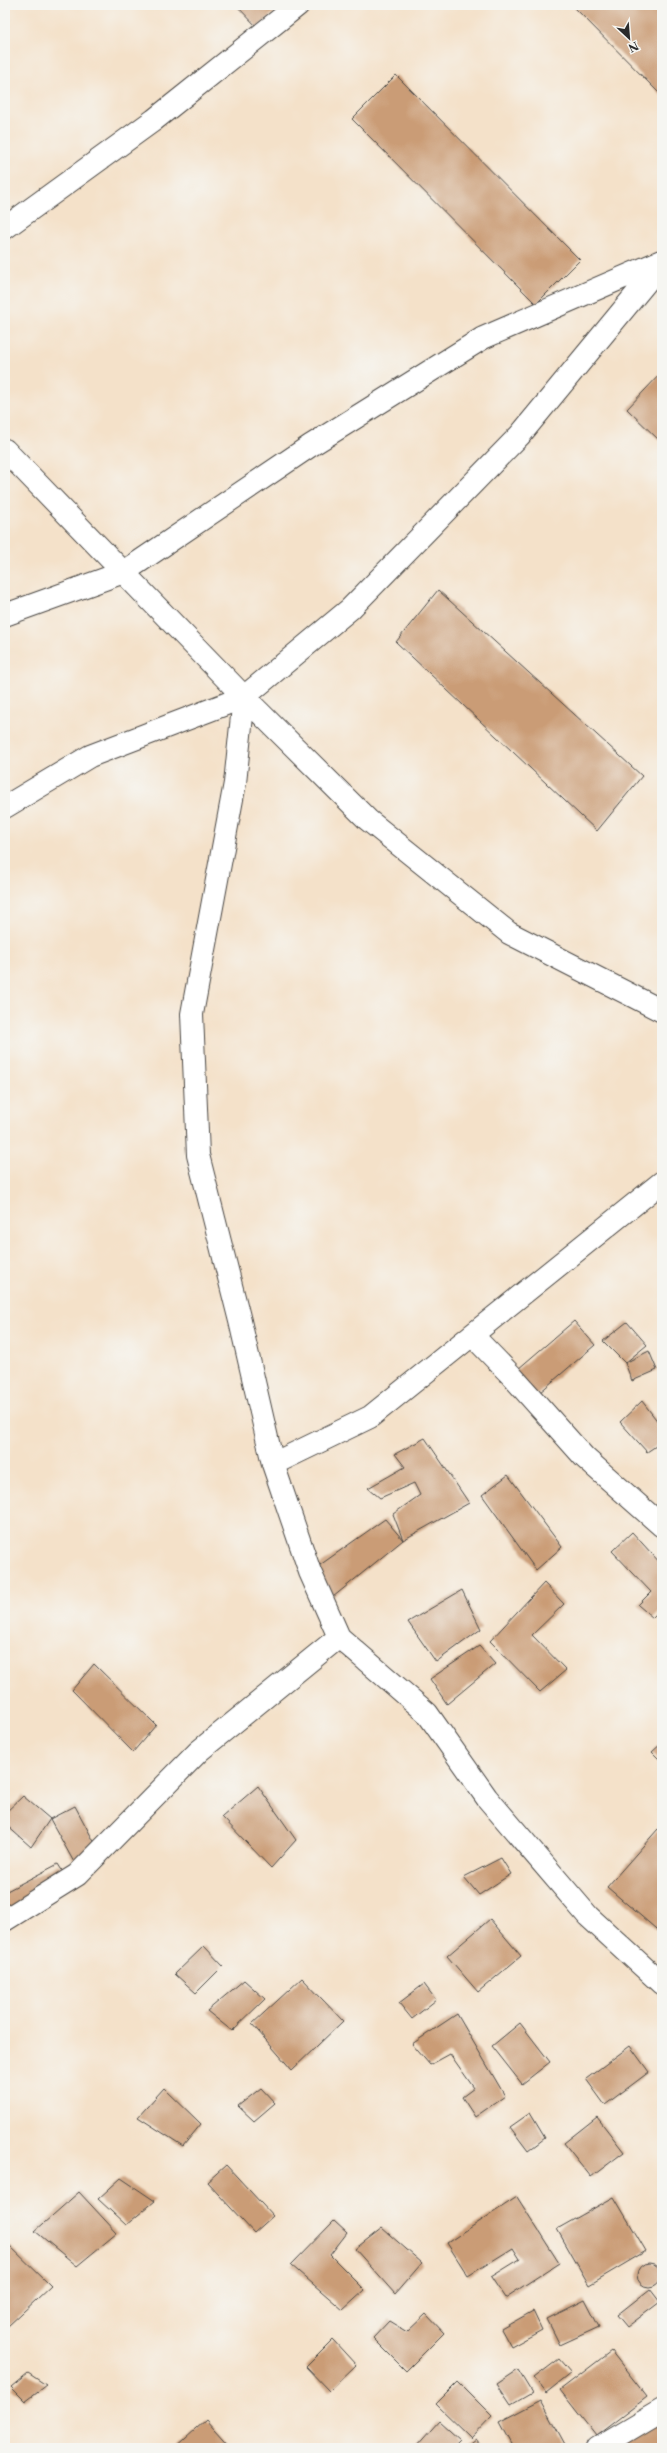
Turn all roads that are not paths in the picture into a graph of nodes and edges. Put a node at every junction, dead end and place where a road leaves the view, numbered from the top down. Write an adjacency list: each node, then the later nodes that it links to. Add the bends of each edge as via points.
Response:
1 (298, 5): 2 (street, via 154,120)
2 (5, 228)
3 (662, 262): 5 (street, via 483,338 310,446); 7 (street, via 520,435 350,609)
4 (5, 450): 5 (street)
5 (124, 572): 6 (street); 7 (street)
6 (5, 615)
7 (244, 697): 8 (street, via 90,756); 9 (street, via 368,820 509,933); 12 (street, via 234,783 192,1014 198,1155 240,1321)
8 (5, 807)
9 (662, 1011)
10 (662, 1182): 11 (street)
11 (473, 1336): 12 (street, via 370,1417); 13 (street, via 585,1458)
12 (272, 1464): 14 (street, via 310,1572)
13 (662, 1526)
14 (339, 1637): 15 (street, via 199,1751 77,1875); 16 (street, via 427,1713 487,1798 588,1916)
15 (5, 1920)
16 (662, 1984)
17 (662, 2410): 18 (street)
18 (598, 2448)

